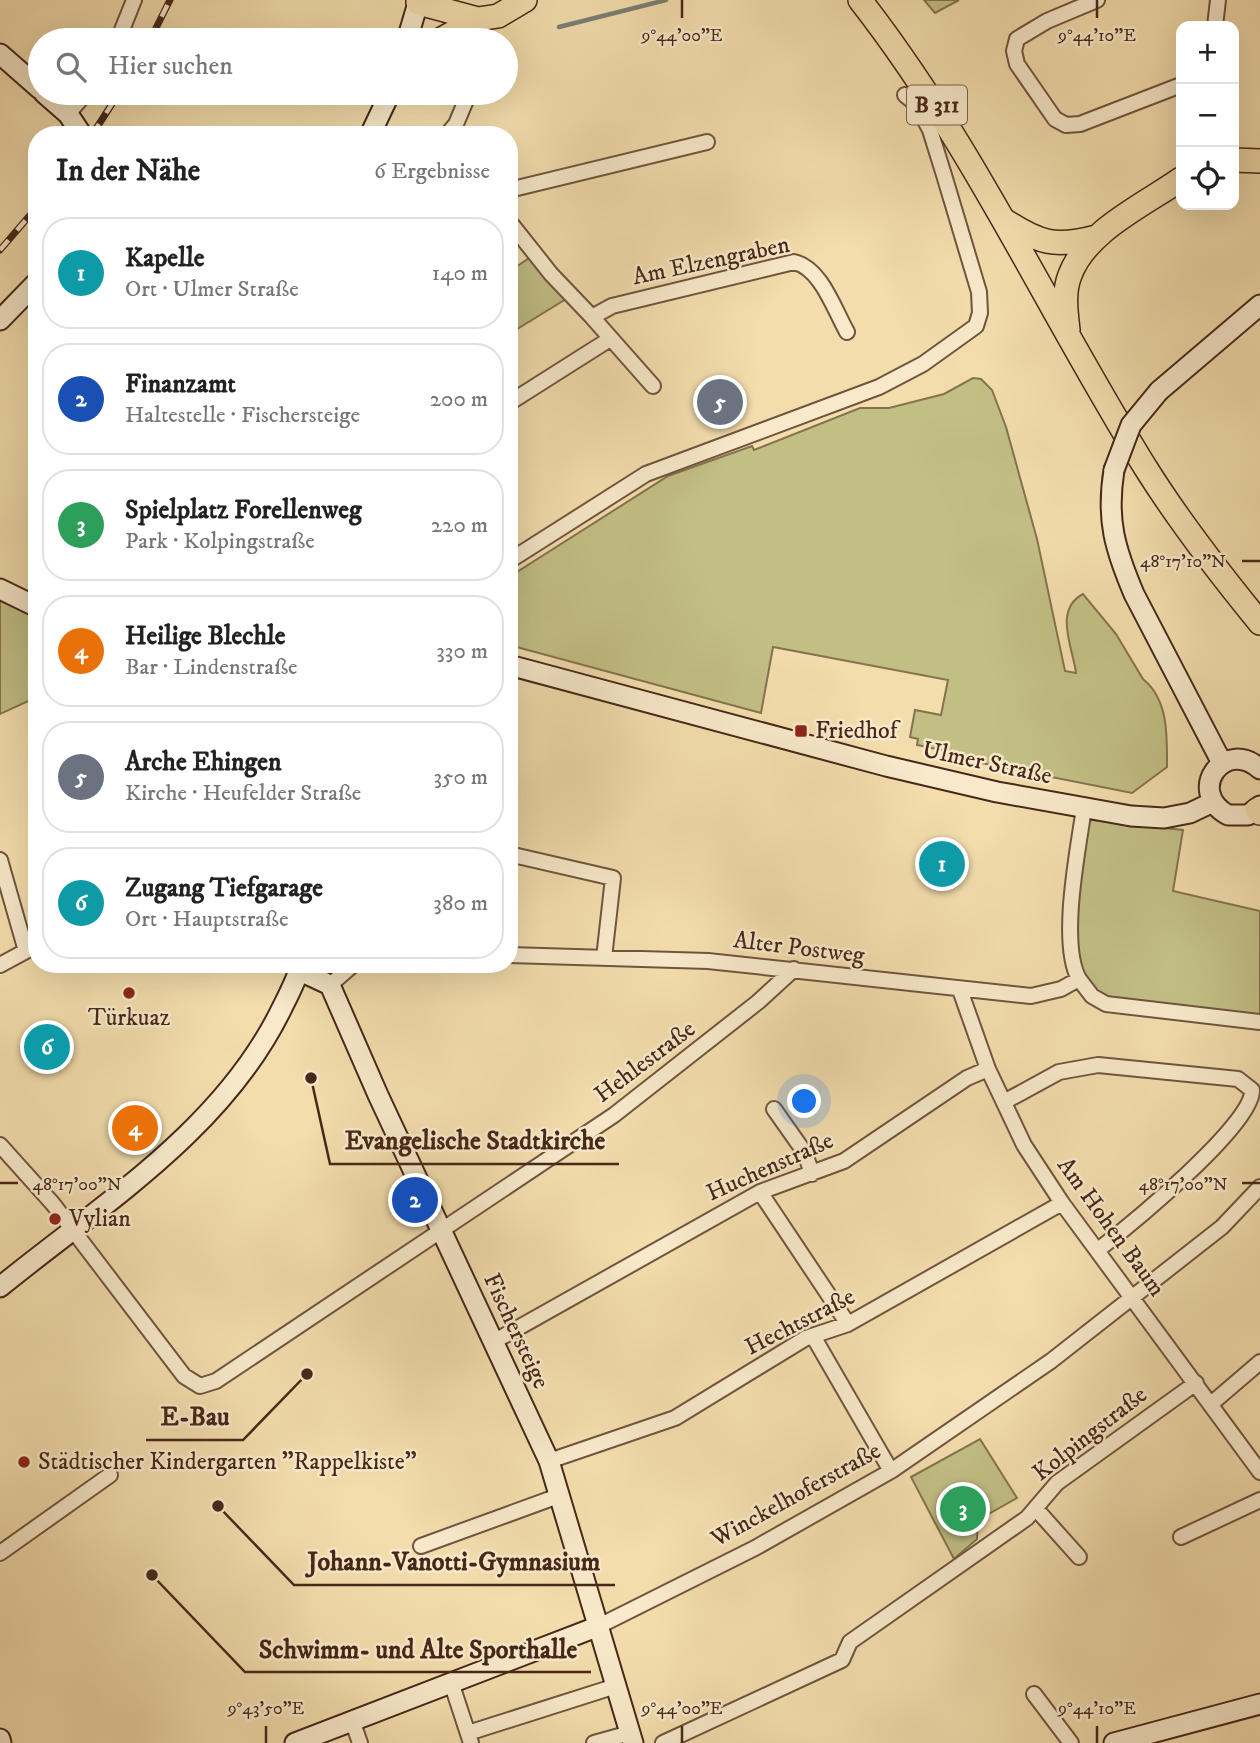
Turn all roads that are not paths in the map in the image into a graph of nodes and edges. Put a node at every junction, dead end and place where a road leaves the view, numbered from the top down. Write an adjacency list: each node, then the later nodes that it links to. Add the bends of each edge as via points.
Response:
1 (134, 0): 9 (street)
2 (525, 0): 7 (main road, via 498,16)
3 (860, 0): 29 (main road, B 311, via 948,122)
4 (1097, 0): 14 (street, via 1017,39 1017,64 1055,119 1066,125 1080,124)
5 (1218, 0): 8 (street)
6 (418, 1): 7 (main road); 10 (street)
7 (478, 19): 11 (main road)
8 (1216, 21)
9 (123, 28)
10 (410, 28)
11 (462, 28)
12 (0, 54): 13 (street)
13 (28, 79)
14 (1176, 87)
15 (905, 95): 41 (street, via 916,104 930,130 944,174 979,292 976,326 923,364 879,387 646,474)
16 (58, 105): 20 (street)
17 (76, 105): 20 (street)
18 (384, 105): 22 (street)
19 (464, 105): 23 (street)
20 (68, 114): 21 (street)
21 (76, 126)
22 (374, 126)
23 (454, 126)
24 (707, 142): 28 (street)
25 (1239, 160): 26 (main road)
26 (1260, 161)
27 (1176, 183): 31 (main road)
28 (518, 188)
29 (1002, 218): 31 (main road, via 1029,236 1052,244); 37 (main road, B 311)
30 (518, 232): 34 (street)
31 (1096, 237): 37 (main road, via 1069,276 1065,302)
32 (28, 291): 35 (street)
33 (1260, 305): 46 (street, bridge, via 1159,391 1131,425 1114,470 1109,517 1134,594)
34 (592, 317): 36 (street, Am Elzengraben, via 612,306 794,262 814,272); 38 (street)
35 (0, 320)
36 (847, 332)
37 (1068, 333): 44 (main road, B 311, via 1166,498)
38 (610, 340): 39 (street); 40 (street)
39 (653, 386)
40 (518, 397)
41 (518, 555)
42 (0, 589): 43 (street)
43 (28, 603)
44 (1260, 623)
45 (518, 667): 49 (street, Ulmer Straße, via 897,769)
46 (1222, 763): 47 (street, via 1242,759); 48 (street, via 1211,777)
47 (1260, 769)
48 (1213, 803): 49 (street, Ulmer Straße, via 1164,818); 50 (street, via 1238,817)
49 (1084, 808): 62 (street, via 1070,923 1070,954)
50 (1259, 810)
51 (518, 857): 56 (street, via 613,878)
52 (0, 860): 53 (street)
53 (28, 937)
54 (28, 950): 57 (street)
55 (518, 956): 56 (street, Alter Postweg)
56 (604, 958): 58 (street, Alter Postweg)
57 (0, 965)
58 (794, 969): 64 (street, Alter Postweg); 74 (street, Hehlestraße, via 614,1115)
59 (297, 973): 75 (street, via 262,1047 223,1098 180,1141)
60 (310, 973): 63 (street)
61 (344, 973): 63 (street)
62 (1079, 979): 64 (street, Alter Postweg, via 1031,996); 65 (street, via 1092,996 1106,1004)
63 (330, 985): 74 (street, Fischersteige)
64 (960, 990): 66 (street, Am Hohen Baum)
65 (1260, 1022)
66 (988, 1069): 67 (street, Am Hohen Baum); 70 (street, Huchenstraße, via 967,1078 844,1161)
67 (1004, 1102): 73 (street, Am Hohen Baum, via 1024,1144); 76 (street, via 1059,1072 1098,1065 1238,1079 1252,1090 1252,1100 1231,1129)
68 (774, 1109): 70 (street, via 806,1153)
69 (0, 1145): 75 (street)
70 (812, 1174): 72 (street, Huchenstraße)
71 (1260, 1187): 78 (street, Winckelhoferstraße, via 1222,1227)
72 (760, 1192): 79 (street); 81 (street, Huchenstraße)
73 (1062, 1203): 76 (street, Am Hohen Baum); 79 (street, Hechtstraße)
74 (441, 1228): 75 (street, Hehlestraße, via 216,1381 200,1386 184,1376); 81 (street, Fischersteige)
75 (71, 1229): 77 (street)
76 (1098, 1250): 78 (street, Am Hohen Baum)
77 (0, 1287)
78 (1133, 1297): 83 (street, Am Hohen Baum); 87 (street, Winckelhoferstraße, via 1029,1377)
79 (848, 1324): 80 (street, Hechtstraße)
80 (813, 1336): 86 (street, Hechtstraße, via 675,1418); 87 (street)
81 (493, 1342): 86 (street, Fischersteige)
82 (1260, 1362): 84 (street)
83 (1196, 1383): 84 (street, Am Hohen Baum); 92 (street, Kolpingstraße, via 1057,1483 1043,1496)
84 (1211, 1404): 85 (street, Am Hohen Baum)
85 (1255, 1456): 88 (street, Am Hohen Baum)
86 (549, 1461): 90 (street, Fischersteige)
87 (891, 1471): 97 (street, Winckelhoferstraße, via 755,1548)
88 (1260, 1472)
89 (110, 1475): 95 (street)
90 (561, 1495): 94 (street); 97 (street, Fischersteige)
91 (1260, 1500): 93 (street)
92 (1037, 1510): 96 (street); 108 (street, Kolpingstraße, via 850,1642 842,1660)
93 (1181, 1537)
94 (421, 1546)
95 (0, 1553)
96 (1079, 1557)
97 (599, 1626): 98 (street, Winckelhoferstraße); 99 (street, Fischersteige)
98 (451, 1682): 102 (street, Winckelhoferstraße); 103 (street)
99 (617, 1686): 103 (street); 104 (street, Fischersteige)
100 (1034, 1694): 109 (street)
101 (1260, 1704): 110 (street)
102 (352, 1720): 105 (street, Winckelhoferstraße); 106 (street)
103 (470, 1738)
104 (632, 1738): 107 (street)
105 (295, 1743)
106 (360, 1743)
107 (594, 1743)
108 (663, 1743)
109 (1071, 1743)
110 (1114, 1743)

